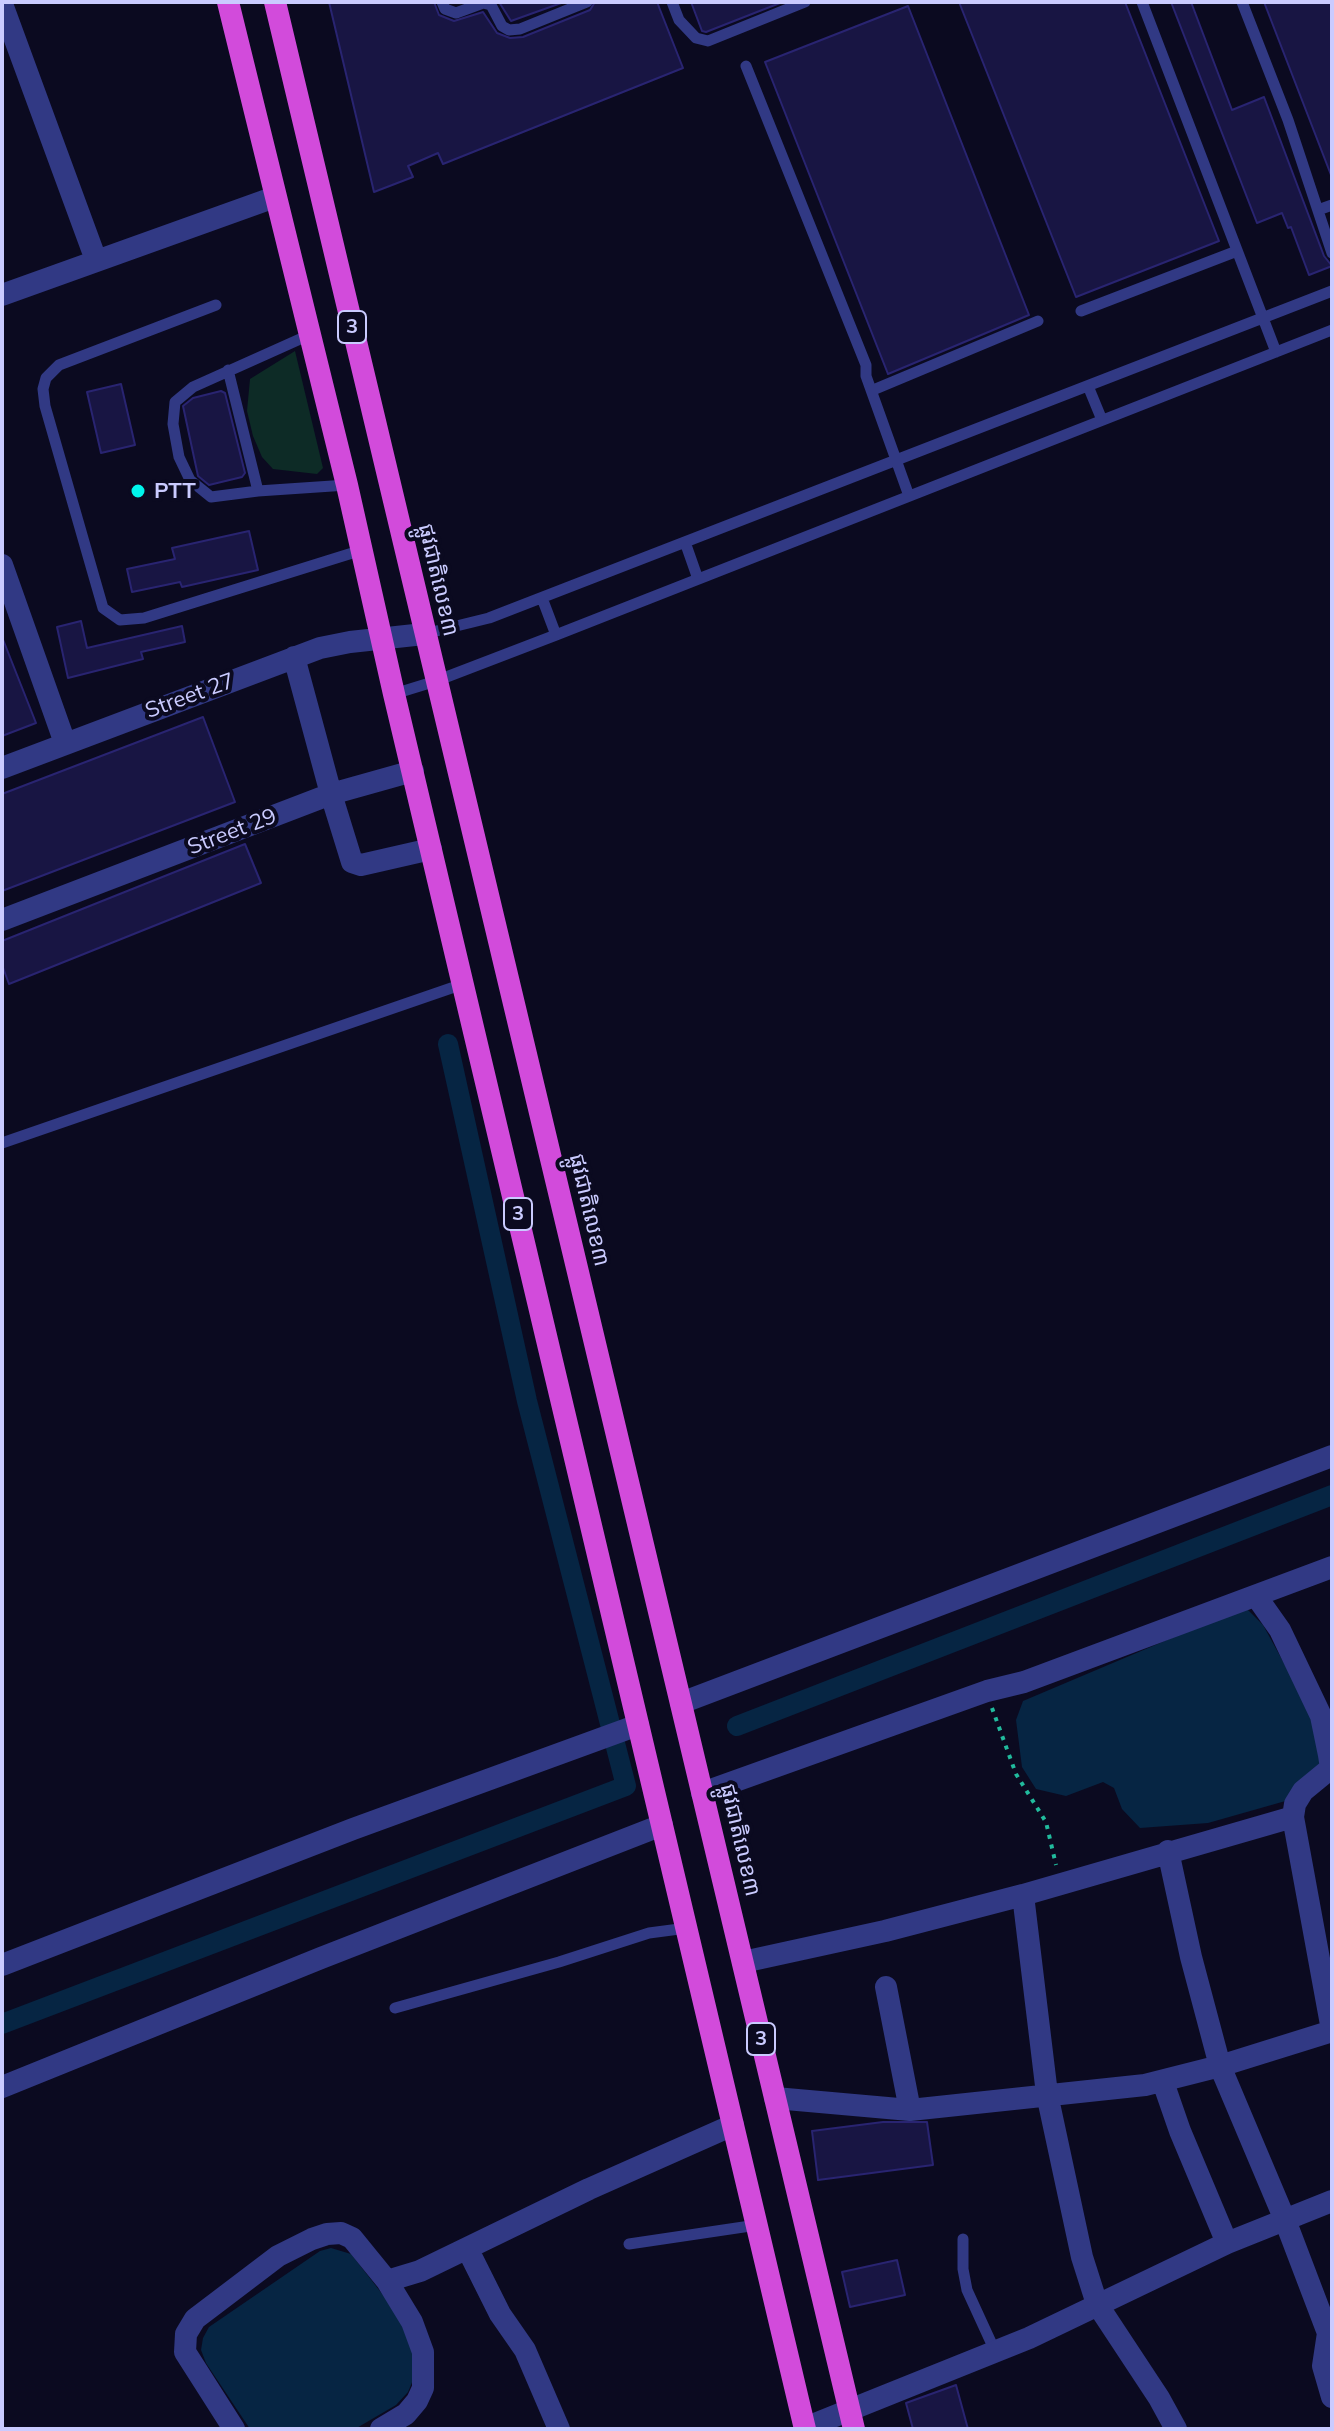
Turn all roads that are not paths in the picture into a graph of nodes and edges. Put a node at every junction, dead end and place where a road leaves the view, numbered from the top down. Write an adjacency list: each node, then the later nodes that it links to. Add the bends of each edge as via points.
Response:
1 (228, 2): 11 (highway, 3)
2 (275, 2): 40 (highway, ផ្លូវជាតិលេខ៣ / 3)
3 (442, 2): 4 (lane, via 456,13 491,5 509,30)
4 (587, 2)
5 (672, 2): 6 (lane, via 679,20 696,38 708,41)
6 (805, 2)
7 (1142, 2): 14 (lane)
8 (1242, 2): 13 (lane)
9 (2, 4): 16 (street)
10 (746, 66): 28 (lane)
11 (275, 197): 16 (street); 24 (highway, 3)
12 (1332, 205): 13 (lane)
13 (1318, 210): 15 (lane)
14 (1237, 251): 20 (lane); 21 (lane)
15 (1332, 253)
16 (96, 260): 18 (street)
17 (1332, 291): 21 (lane)
18 (2, 295)
19 (216, 305): 35 (lane, via 59,365 46,378 45,406 103,608 120,620 144,618)
20 (1081, 311)
21 (1264, 318): 25 (lane); 27 (lane)
22 (1038, 321): 28 (lane)
23 (1332, 330): 25 (lane)
24 (309, 335): 26 (lane); 31 (highway, 3)
25 (1276, 352): 29 (lane)
26 (228, 370): 32 (lane); 32 (lane, via 175,402 179,457 190,480 211,497)
27 (1088, 386): 29 (lane); 30 (lane)
28 (873, 390): 30 (lane)
29 (1102, 420): 33 (lane)
30 (897, 460): 33 (lane); 34 (lane)
31 (347, 485): 32 (lane); 35 (highway, 3)
32 (258, 491)
33 (909, 496): 37 (lane)
34 (685, 542): 37 (lane); 38 (lane)
35 (362, 550): 42 (highway, 3)
36 (2, 565): 39 (street)
37 (698, 579): 41 (lane)
38 (542, 598): 40 (lane); 41 (lane)
39 (11, 616): 46 (street)
40 (424, 634): 42 (street, Street 27); 44 (highway, ផ្លូវជាតិលេខ៣ / 3)
41 (556, 635): 44 (lane)
42 (382, 639): 43 (street, Street 27); 45 (highway, 3)
43 (294, 657): 46 (street, Street 27); 49 (street)
44 (436, 681): 45 (lane); 57 (highway, ផ្លូវជាតិលេខ៣ / 3)
45 (394, 694): 48 (highway, 3)
46 (65, 743): 47 (street, Street 27)
47 (2, 768)
48 (413, 771): 49 (street, Street 29); 50 (highway, 3)
49 (331, 794): 50 (street, via 352,862 361,865); 51 (street, Street 29)
50 (431, 849): 52 (highway, 3)
51 (2, 920)
52 (463, 984): 53 (lane); 58 (highway, 3)
53 (2, 1143)
54 (1332, 1456): 57 (street)
55 (1332, 1567): 56 (street)
56 (1256, 1596): 59 (street, via 1280,1630 1321,1716); 60 (street, via 1024,1682)
57 (683, 1712): 60 (highway, ផ្លូវជាតិលេខ៣ / 3)
58 (640, 1730): 61 (highway, 3); 67 (street, via 353,1829)
59 (1331, 1768): 62 (street, via 1303,1791)
60 (701, 1788): 66 (highway, ផ្លូវជាតិលេខ៣ / 3)
61 (660, 1814): 65 (highway, 3); 73 (street)
62 (1293, 1817): 63 (street); 70 (street)
63 (1168, 1851): 64 (street); 71 (street)
64 (1023, 1895): 66 (street); 74 (street)
65 (687, 1928): 69 (lane, via 649,1933); 77 (highway, 3)
66 (743, 1962): 75 (highway, ផ្លូវជាតិលេខ៣ / 3)
67 (2, 1965)
68 (886, 1987): 76 (street)
69 (395, 2008)
70 (1332, 2031): 71 (street)
71 (1220, 2066): 72 (street); 79 (street)
72 (1163, 2082): 74 (street); 82 (street)
73 (2, 2087)
74 (1047, 2094): 76 (street); 86 (street)
75 (775, 2098): 76 (street); 89 (highway, ផ្លូវជាតិលេខ៣ / 3)
76 (910, 2110)
77 (733, 2125): 80 (highway, 3); 84 (street)
78 (1332, 2201): 79 (street)
79 (1285, 2220): 82 (street); 88 (street, via 1328,2333 1323,2366)
80 (757, 2225): 83 (lane); 90 (highway, 3)
81 (963, 2239): 87 (lane, via 967,2290)
82 (1227, 2243): 86 (street)
83 (629, 2244)
84 (467, 2248): 85 (street); 93 (street, via 525,2350)
85 (387, 2281): 91 (street, via 352,2238 327,2234 278,2256 195,2319 186,2334 185,2352); 92 (street, via 419,2336 423,2388 406,2414)
86 (1097, 2304): 87 (street); 94 (street)
87 (995, 2351): 89 (street)
88 (1332, 2397)
89 (852, 2420): 90 (street)
90 (805, 2428)
91 (234, 2429)
92 (381, 2429)
93 (559, 2429)
94 (1176, 2429)

